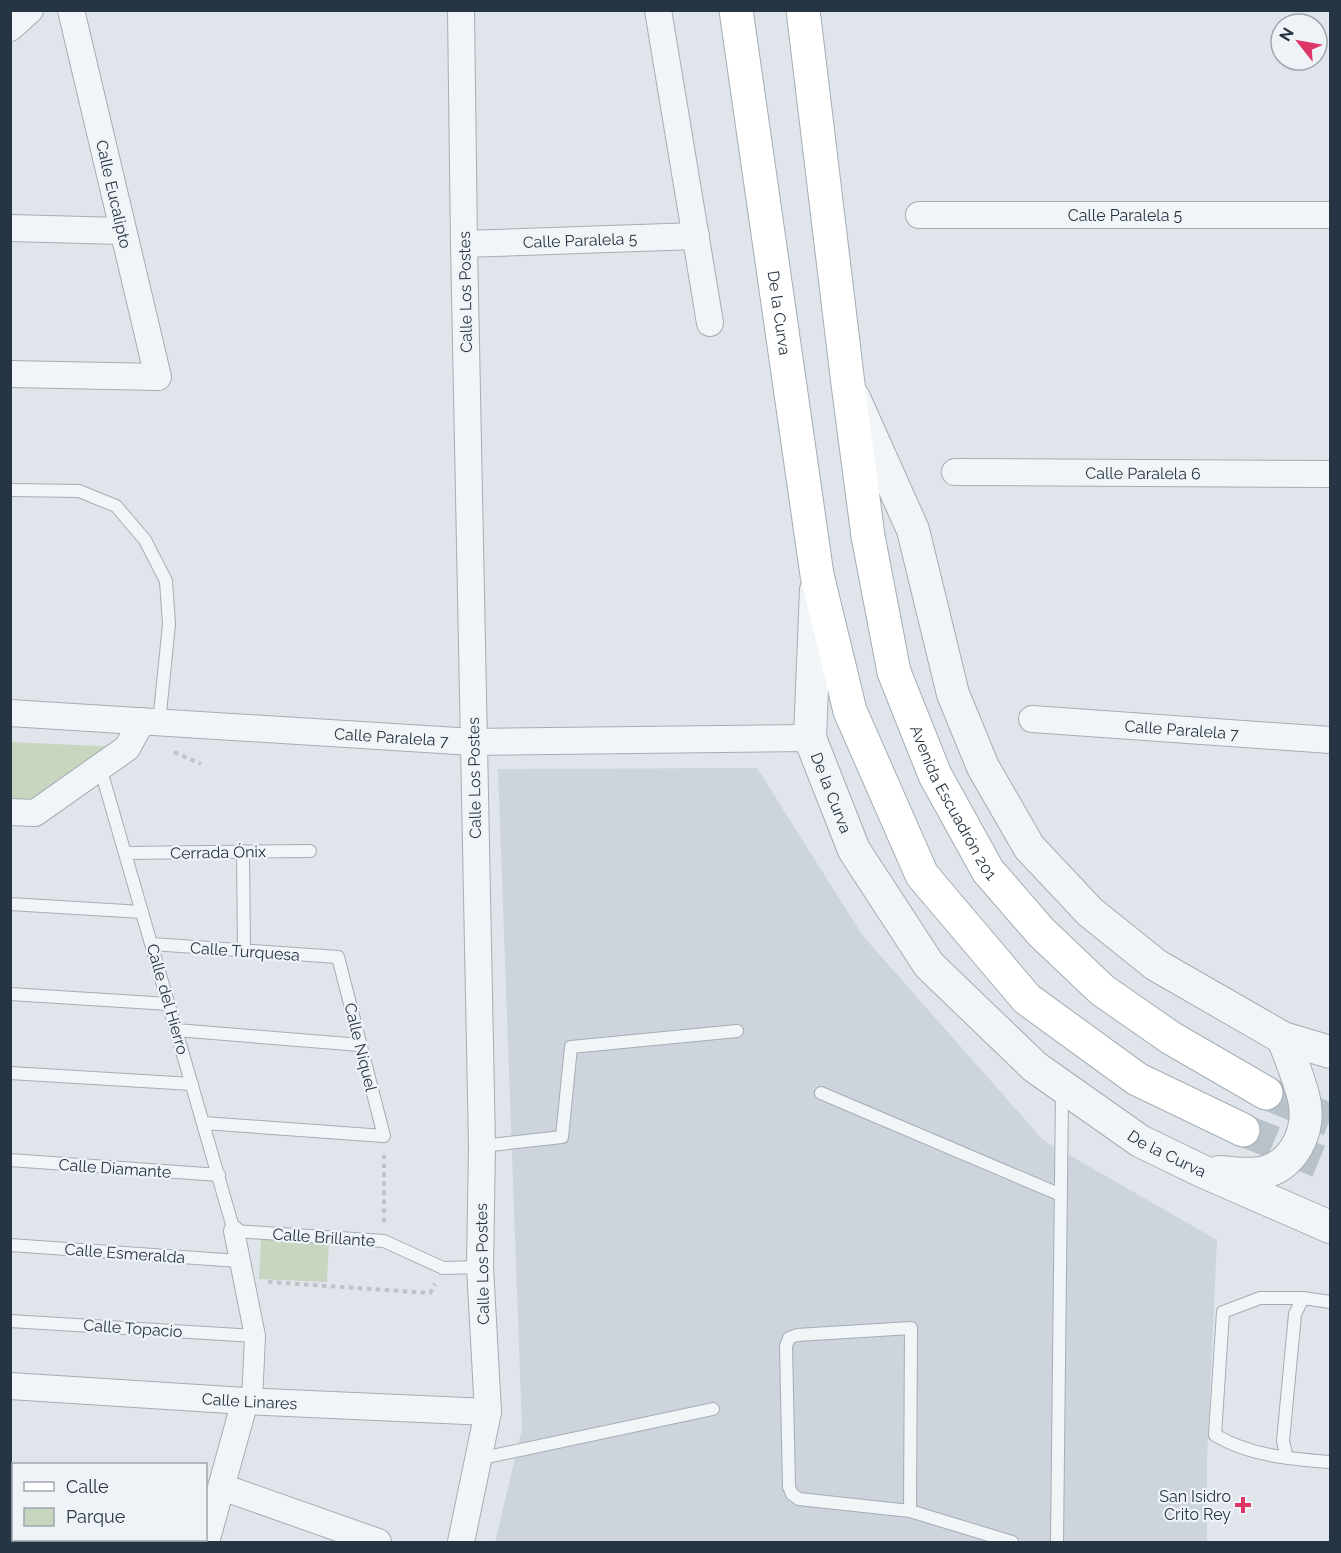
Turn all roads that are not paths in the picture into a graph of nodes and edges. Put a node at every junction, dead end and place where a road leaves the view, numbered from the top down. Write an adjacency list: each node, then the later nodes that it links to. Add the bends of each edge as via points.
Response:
1 (30, 10): 7 (street)
2 (71, 10): 11 (street, Calle Eucalipto)
3 (462, 10): 13 (street, Calle Los Postes)
4 (658, 10): 12 (street)
5 (736, 10): 20 (main road, De la Curva)
6 (803, 10): 16 (main road)
7 (10, 28)
8 (919, 215): 9 (street, Calle Paralela 5)
9 (1330, 215)
10 (10, 228): 11 (street)
11 (122, 231): 15 (street, Calle Eucalipto, via 158,377)
12 (696, 236): 13 (street, Calle Paralela 5); 14 (street)
13 (464, 244): 26 (street, Calle Los Postes)
14 (710, 323)
15 (10, 374)
16 (848, 384): 41 (street, via 913,530 953,694 983,767 1029,847 1090,912 1156,965); 48 (main road, Avenida Escuadrón 201, via 868,536 894,672 935,774 988,871 1041,933 1102,990 1171,1038)
17 (955, 472): 18 (street, Calle Paralela 6)
18 (1330, 474)
19 (12, 490): 23 (lane, via 79,491 116,506 145,540 166,581 169,624)
20 (817, 574): 24 (street, De la Curva); 50 (main road, via 850,711 922,875 1027,999 1137,1079)
21 (10, 713): 23 (street, Calle Paralela 7)
22 (1032, 719): 25 (street, Calle Paralela 7)
23 (150, 722): 26 (street, Calle Paralela 7); 27 (street, via 127,747)
24 (810, 738): 26 (street, Calle Paralela 7); 46 (street, De la Curva, via 854,850 929,965 1035,1067)
25 (1330, 740)
26 (473, 742): 51 (street, Calle Los Postes)
27 (100, 766): 28 (street, via 36,813); 31 (lane, Calle del Hierro)
28 (10, 812)
29 (243, 851): 30 (lane, Cerrada Ónix); 31 (lane, Cerrada Ónix); 35 (lane)
30 (310, 851)
31 (125, 853): 33 (lane, Calle del Hierro)
32 (10, 904): 33 (lane)
33 (142, 912): 34 (lane, Calle del Hierro)
34 (152, 944): 35 (lane, Calle Turquesa); 38 (lane, Calle del Hierro)
35 (244, 951): 36 (lane, Calle Turquesa)
36 (338, 957): 42 (lane, Calle Níquel)
37 (10, 994): 38 (lane)
38 (169, 1004): 39 (lane, Calle del Hierro)
39 (176, 1030): 42 (lane); 45 (lane, Calle del Hierro)
40 (737, 1031): 51 (lane, via 571,1047 562,1137)
41 (1283, 1038): 43 (street); 53 (street, via 1304,1097 1306,1116 1295,1150 1283,1164 1267,1171)
42 (360, 1046): 49 (lane, Calle Níquel, via 384,1136)
43 (1330, 1052)
44 (10, 1073): 45 (lane)
45 (192, 1084): 49 (lane, Calle del Hierro)
46 (1062, 1087): 53 (street, De la Curva, via 1140,1141); 55 (lane)
47 (821, 1093): 55 (lane)
48 (1266, 1093)
49 (204, 1123): 54 (lane, Calle del Hierro)
50 (1243, 1130)
51 (482, 1146): 59 (street, Calle Los Postes)
52 (10, 1160): 54 (lane, Calle Diamante)
53 (1203, 1172): 56 (street, De la Curva)
54 (219, 1175): 57 (lane, Calle del Hierro)
55 (1060, 1195): 78 (lane)
56 (1330, 1227)
57 (234, 1231): 59 (lane, Calle Brillante, via 384,1241 443,1268); 60 (street)
58 (10, 1245): 60 (lane, Calle Esmeralda)
59 (480, 1267): 68 (street, Calle Los Postes)
60 (241, 1270): 64 (street)
61 (1303, 1298): 62 (lane); 69 (lane, via 1294,1314 1283,1441); 69 (lane, via 1260,1298 1223,1312 1215,1435 1234,1446)
62 (1330, 1302)
63 (10, 1321): 64 (lane, Calle Topacio)
64 (255, 1336): 66 (street)
65 (10, 1386): 66 (street, Calle Linares)
66 (249, 1401): 68 (street, Calle Linares); 72 (street)
67 (713, 1409): 70 (lane)
68 (488, 1412): 70 (street, Calle Los Postes)
69 (1287, 1458): 71 (lane)
70 (478, 1459): 76 (street, Calle Los Postes)
71 (1330, 1462)
72 (222, 1487): 74 (street); 75 (street)
73 (910, 1511): 73 (lane, via 799,1499 792,1494 786,1346 789,1338 911,1328); 77 (lane)
74 (207, 1539)
75 (378, 1542)
76 (461, 1542)
77 (1012, 1542)
78 (1057, 1542)

